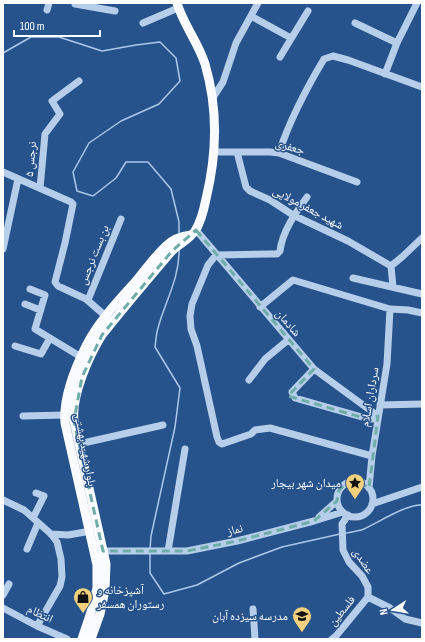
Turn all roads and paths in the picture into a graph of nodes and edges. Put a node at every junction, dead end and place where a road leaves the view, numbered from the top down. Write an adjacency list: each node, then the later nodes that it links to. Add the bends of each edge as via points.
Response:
1 (118, 3): 4 (street, via 115,13)
2 (258, 3): 7 (street)
3 (417, 3): 11 (street)
4 (75, 5)
5 (177, 5): 8 (street); 16 (main road, via 204,63)
6 (308, 11): 10 (street)
7 (251, 16): 10 (street); 16 (street, via 236,44 223,82)
8 (143, 23)
9 (355, 23): 11 (street)
10 (291, 38): 12 (street)
11 (398, 43): 13 (street)
12 (280, 57)
13 (385, 74): 15 (street); 19 (street, via 333,56 324,59 286,130)
14 (78, 81): 23 (street, نرجس ۵, via 52,101 60,114 45,134)
15 (422, 87)
16 (212, 99): 17 (main road)
17 (214, 152): 18 (street, جعفری); 27 (main road, via 203,211)
18 (237, 152): 19 (street, جعفری); 25 (street, شهید جعفر مولایی, via 246,187)
19 (279, 153): 22 (street, جعفری)
20 (3, 172): 21 (street)
21 (18, 179): 23 (street); 29 (street)
22 (357, 182)
23 (40, 188): 36 (street, via 73,204 55,282 58,286)
24 (307, 197): 25 (street)
25 (293, 215): 30 (street, via 277,254); 31 (street, شهید جعفر مولایی, via 348,241)
26 (121, 219): 36 (street, بن بست نرجس)
27 (190, 236): 30 (street, شادمان); 42 (main road, بلوار شهید بهشتی, via 169,248)
28 (422, 238): 31 (street)
29 (3, 249)
30 (216, 255): 38 (street, شادمان); 57 (street, via 208,265 192,304 190,316 219,442 222,444 251,434 255,430 270,428)
31 (391, 266): 33 (street)
32 (353, 278): 33 (street)
33 (393, 287): 35 (street)
34 (30, 289): 40 (street, via 45,295)
35 (422, 294)
36 (88, 300): 42 (street)
37 (25, 304): 40 (street)
38 (260, 307): 39 (street, via 293,280); 44 (street, شادمان)
39 (390, 309): 41 (street); 50 (street, سرداران اسلام, via 387,364)
40 (40, 310): 43 (street, via 35,329)
41 (422, 313)
42 (109, 318): 46 (main road, بلوار شهید بهشتی, via 95,330); 55 (main road, بلوار شهید بهشتی, via 82,377 73,415)
43 (50, 338): 45 (street, via 41,354); 46 (street)
44 (288, 340): 47 (street, شادمان); 48 (street, via 265,359)
45 (15, 346)
46 (81, 357): 51 (main road, بلوار شهید بهشتی, via 74,374)
47 (314, 368): 53 (street, شادمان); 53 (street, via 292,392 295,398 369,419)
48 (249, 380)
49 (422, 404): 50 (street)
50 (380, 405): 53 (street, سرداران اسلام)
51 (65, 415): 52 (street); 58 (main road, بلوار شهید بهشتی, via 65,423)
52 (23, 416)
53 (378, 416): 57 (street, سرداران اسلام)
54 (163, 425): 55 (street)
55 (79, 444): 58 (main road, بلوار شهید بهشتی)
56 (185, 449): 72 (street)
57 (372, 456): 60 (street, سرداران اسلام)
58 (83, 481): 68 (main road, بلوار شهید بهشتی); 71 (main road, بلوار شهید بهشتی)
59 (422, 487): 64 (street)
60 (368, 488): 63 (street, via 359,482 348,482 339,490); 64 (street)
61 (36, 493): 66 (street, via 44,496)
62 (3, 500): 66 (street, via 24,510)
63 (337, 502): 65 (street); 67 (street)
64 (372, 504): 65 (street, via 365,514 353,516)
65 (345, 513): 67 (street, نماز); 75 (street, عضدی, via 342,524 342,550 362,576 368,587)
66 (35, 521): 69 (street); 70 (street)
67 (314, 521): 72 (street, نماز, via 237,541 187,551)
68 (90, 531): 69 (street, via 68,535); 83 (main road, بلوار شهید بهشتی, via 97,565 97,588)
69 (51, 534): 79 (street, via 57,542 61,559 61,582)
70 (27, 549)
71 (103, 551): 72 (street, نماز); 84 (main road, بلوار شهید بهشتی, via 106,564 105,590)
72 (168, 551)
73 (9, 584): 74 (street)
74 (3, 595)
75 (368, 597): 78 (street, via 405,619); 86 (street, فلسطین)
76 (3, 608): 79 (street, انتظام)
77 (253, 610): 85 (street)
78 (422, 623)
79 (37, 626): 80 (street, انتظام)
80 (47, 630): 81 (street); 82 (street, انتظام)
81 (45, 639)
82 (67, 639)
83 (82, 639)
84 (91, 639)
85 (255, 639)
86 (332, 639)

